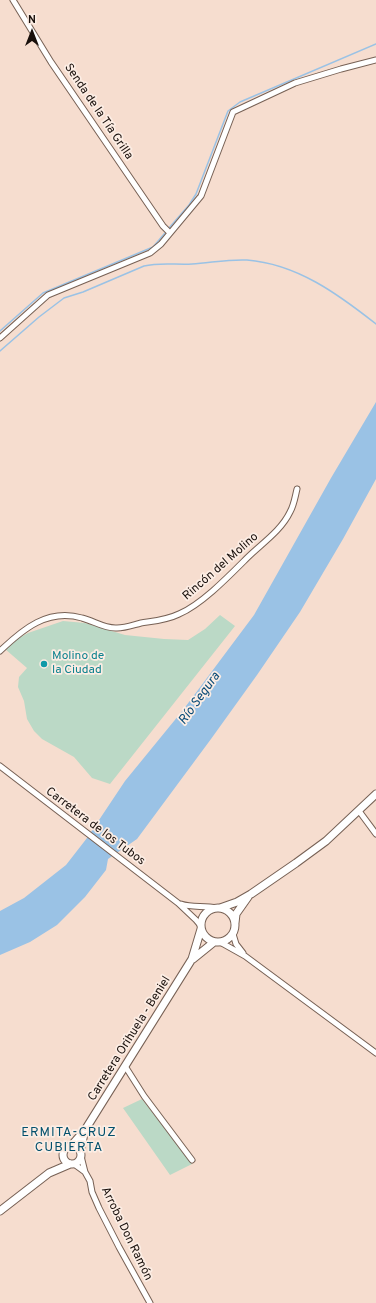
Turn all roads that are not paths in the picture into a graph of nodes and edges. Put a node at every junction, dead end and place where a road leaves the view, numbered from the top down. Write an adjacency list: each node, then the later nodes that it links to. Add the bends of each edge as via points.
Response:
1 (13, 0): 3 (street, Senda de la Tía Grilla, via 51,62)
2 (376, 60): 3 (street, via 295,83 233,112 201,196)
3 (170, 233): 4 (street, via 150,253 48,294)
4 (0, 338)
5 (297, 489): 6 (street, Rincón del Molino, via 290,512 276,531 221,583 180,614 117,628 70,615 57,615 45,618 26,629)
6 (0, 651)
7 (0, 766): 12 (street, Carretera de los Tubos)
8 (376, 794): 9 (main road)
9 (359, 811): 10 (street); 11 (main road, via 326,841)
10 (376, 834)
11 (251, 894): 13 (main road); 14 (main road, via 236,914)
12 (178, 903): 13 (street, via 186,906); 15 (street, Carretera de los Tubos)
13 (219, 908): 14 (main road, via 230,913); 15 (main road, via 204,915)
14 (235, 923): 16 (main road)
15 (201, 927): 17 (main road, via 206,938); 19 (main road, Carretera Orihuela - Beniel)
16 (233, 934): 17 (main road, via 228,939); 18 (street)
17 (217, 942): 18 (street); 19 (main road, Carretera Orihuela - Beniel)
18 (244, 956): 20 (street)
19 (192, 959): 21 (main road, Carretera Orihuela - Beniel)
20 (376, 1053)
21 (125, 1066): 22 (main road, Carretera Orihuela - Beniel); 26 (street)
22 (86, 1130): 23 (main road, Carretera Orihuela - Beniel); 24 (main road, Carretera Orihuela - Beniel)
23 (70, 1147): 24 (main road, via 76,1148); 25 (main road)
24 (80, 1154): 27 (main road, via 79,1161); 28 (street, Arroba Don Ramón)
25 (63, 1155): 27 (main road, via 65,1160); 29 (main road)
26 (192, 1160)
27 (72, 1164): 28 (street); 29 (main road)
28 (85, 1172): 31 (street, Arroba Don Ramón, via 99,1208)
29 (49, 1173): 30 (main road)
30 (0, 1211)
31 (150, 1303)

